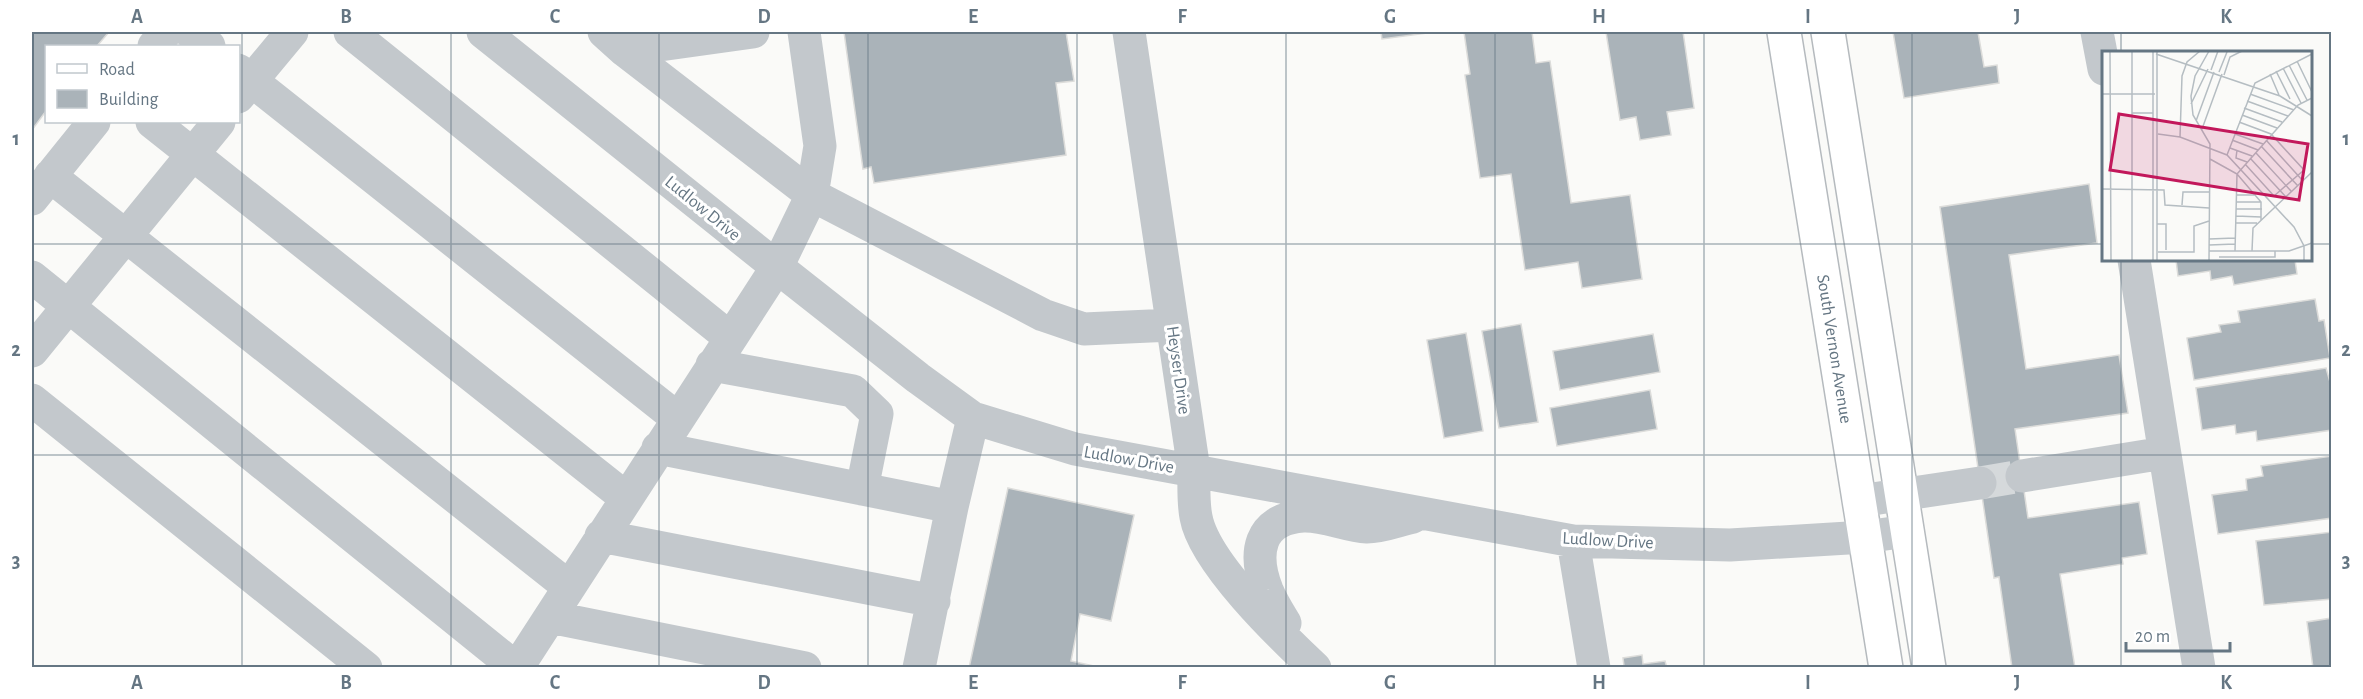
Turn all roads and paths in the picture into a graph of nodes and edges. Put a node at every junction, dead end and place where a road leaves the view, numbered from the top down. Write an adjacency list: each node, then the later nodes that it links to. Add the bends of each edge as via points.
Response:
1 (166, 32): 13 (street)
2 (190, 32): 14 (street)
3 (292, 32): 16 (street)
4 (350, 32): 29 (street)
5 (483, 32): 25 (street, Ludlow Drive)
6 (753, 32): 12 (street)
7 (804, 32): 22 (street, via 820,146)
8 (1129, 32): 28 (street, Heyser Drive)
9 (1784, 32): 43 (main road, South Vernon Avenue)
10 (1828, 32): 41 (main road)
11 (2097, 32): 15 (street)
12 (614, 41): 22 (street)
13 (155, 45)
14 (208, 45)
15 (2102, 63)
16 (243, 83): 33 (street)
17 (93, 123): 21 (street)
18 (153, 123): 20 (street)
19 (218, 123): 20 (street)
20 (192, 154): 23 (street); 42 (street)
21 (41, 188): 23 (street)
22 (812, 195): 25 (street); 28 (street, via 1044,315 1084,329)
23 (125, 236): 27 (street); 50 (street)
24 (2134, 261): 36 (street)
25 (777, 267): 29 (street); 34 (street, Ludlow Drive)
26 (32, 277): 27 (street)
27 (68, 306): 30 (street); 55 (street)
28 (1172, 325): 37 (street, Heyser Drive)
29 (729, 337): 31 (street)
30 (32, 351)
31 (712, 364): 33 (street); 40 (street, via 853,391 876,414)
32 (32, 400): 54 (street)
33 (677, 418): 35 (street)
34 (973, 418): 37 (street, Ludlow Drive, via 1075,449); 44 (street)
35 (658, 448): 40 (street); 42 (street)
36 (2164, 453): 38 (street); 61 (street)
37 (1194, 471): 45 (street, Ludlow Drive); 53 (street, Heyser Drive, via 1196,518 1224,573)
38 (2022, 476)
39 (1980, 483): 41 (street)
40 (862, 489): 44 (street)
41 (1902, 495): 43 (street); 46 (main road)
42 (626, 498): 47 (street)
43 (1859, 501): 48 (main road, South Vernon Avenue)
44 (952, 507): 51 (street)
45 (1426, 514): 49 (street, Ludlow Drive); 53 (street, via 1369,527 1305,516 1285,519 1268,529 1260,544 1267,591)
46 (1907, 531): 48 (street, Ludlow Drive); 60 (main road)
47 (602, 536): 50 (street); 51 (street)
48 (1865, 537): 49 (street, Ludlow Drive, via 1730,545); 59 (main road, South Vernon Avenue)
49 (1573, 541): 58 (street)
50 (569, 587): 52 (street)
51 (934, 601): 57 (street)
52 (550, 617): 55 (street); 56 (street)
53 (1309, 662)
54 (366, 668)
55 (517, 668)
56 (805, 668)
57 (920, 668)
58 (1594, 668)
59 (1886, 668)
60 (1929, 668)
61 (2199, 668)

